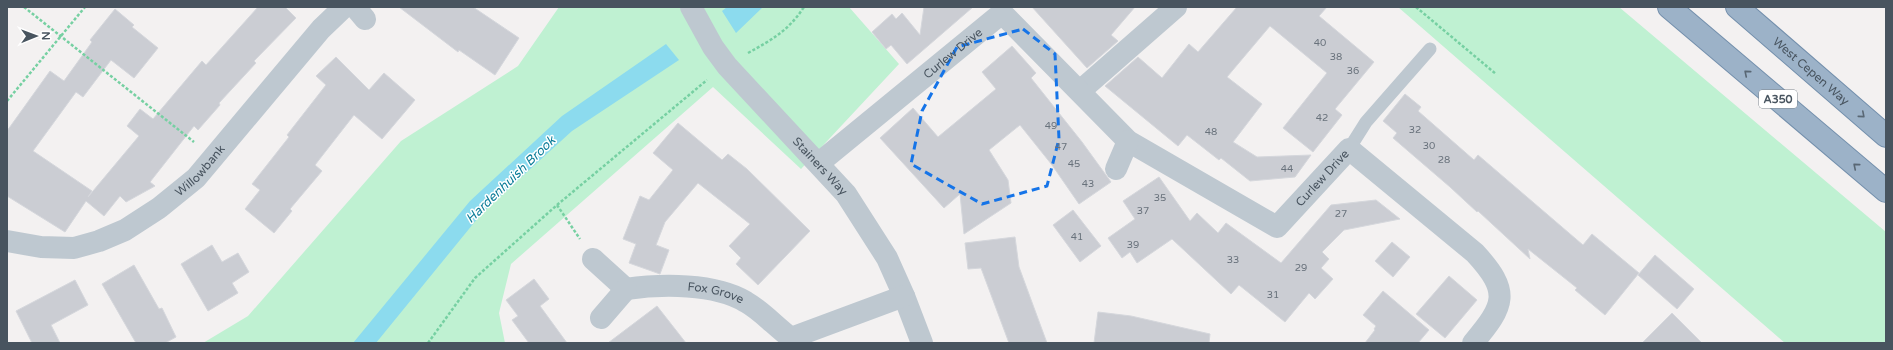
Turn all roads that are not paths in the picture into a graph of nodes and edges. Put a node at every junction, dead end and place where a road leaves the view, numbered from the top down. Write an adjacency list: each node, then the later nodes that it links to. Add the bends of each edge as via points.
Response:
1 (344, 7): 15 (street, Willowbank, via 322,29 214,157 202,183 131,227 99,241 74,248)
2 (691, 7): 12 (street, Stainers Way, via 713,47 727,66)
3 (1176, 7): 8 (street)
4 (1670, 7): 14 (highway, A350, one-way to 4)
5 (1737, 7): 9 (highway, West Cepen Way, one-way to 9)
6 (1000, 10): 8 (street, Curlew Drive); 12 (street, Curlew Drive)
7 (1430, 49): 11 (lane, via 1366,122)
8 (1080, 91): 10 (street, Curlew Drive)
9 (1886, 136)
10 (1128, 141): 11 (street, Curlew Drive, via 1277,227); 13 (street)
11 (1349, 150): 22 (street, Curlew Drive, via 1475,253 1488,267 1498,285 1500,302 1492,320)
12 (819, 164): 18 (street, Stainers Way, via 846,194 868,226 887,258)
13 (1116, 169)
14 (1886, 191)
15 (9, 247)
16 (593, 259): 17 (street)
17 (626, 289): 19 (street); 20 (street, Fox Grove, via 658,285 720,291 746,302)
18 (904, 296): 20 (street, Fox Grove); 21 (street, Stainers Way)
19 (601, 318)
20 (791, 341)
21 (922, 343)
22 (1473, 343)

